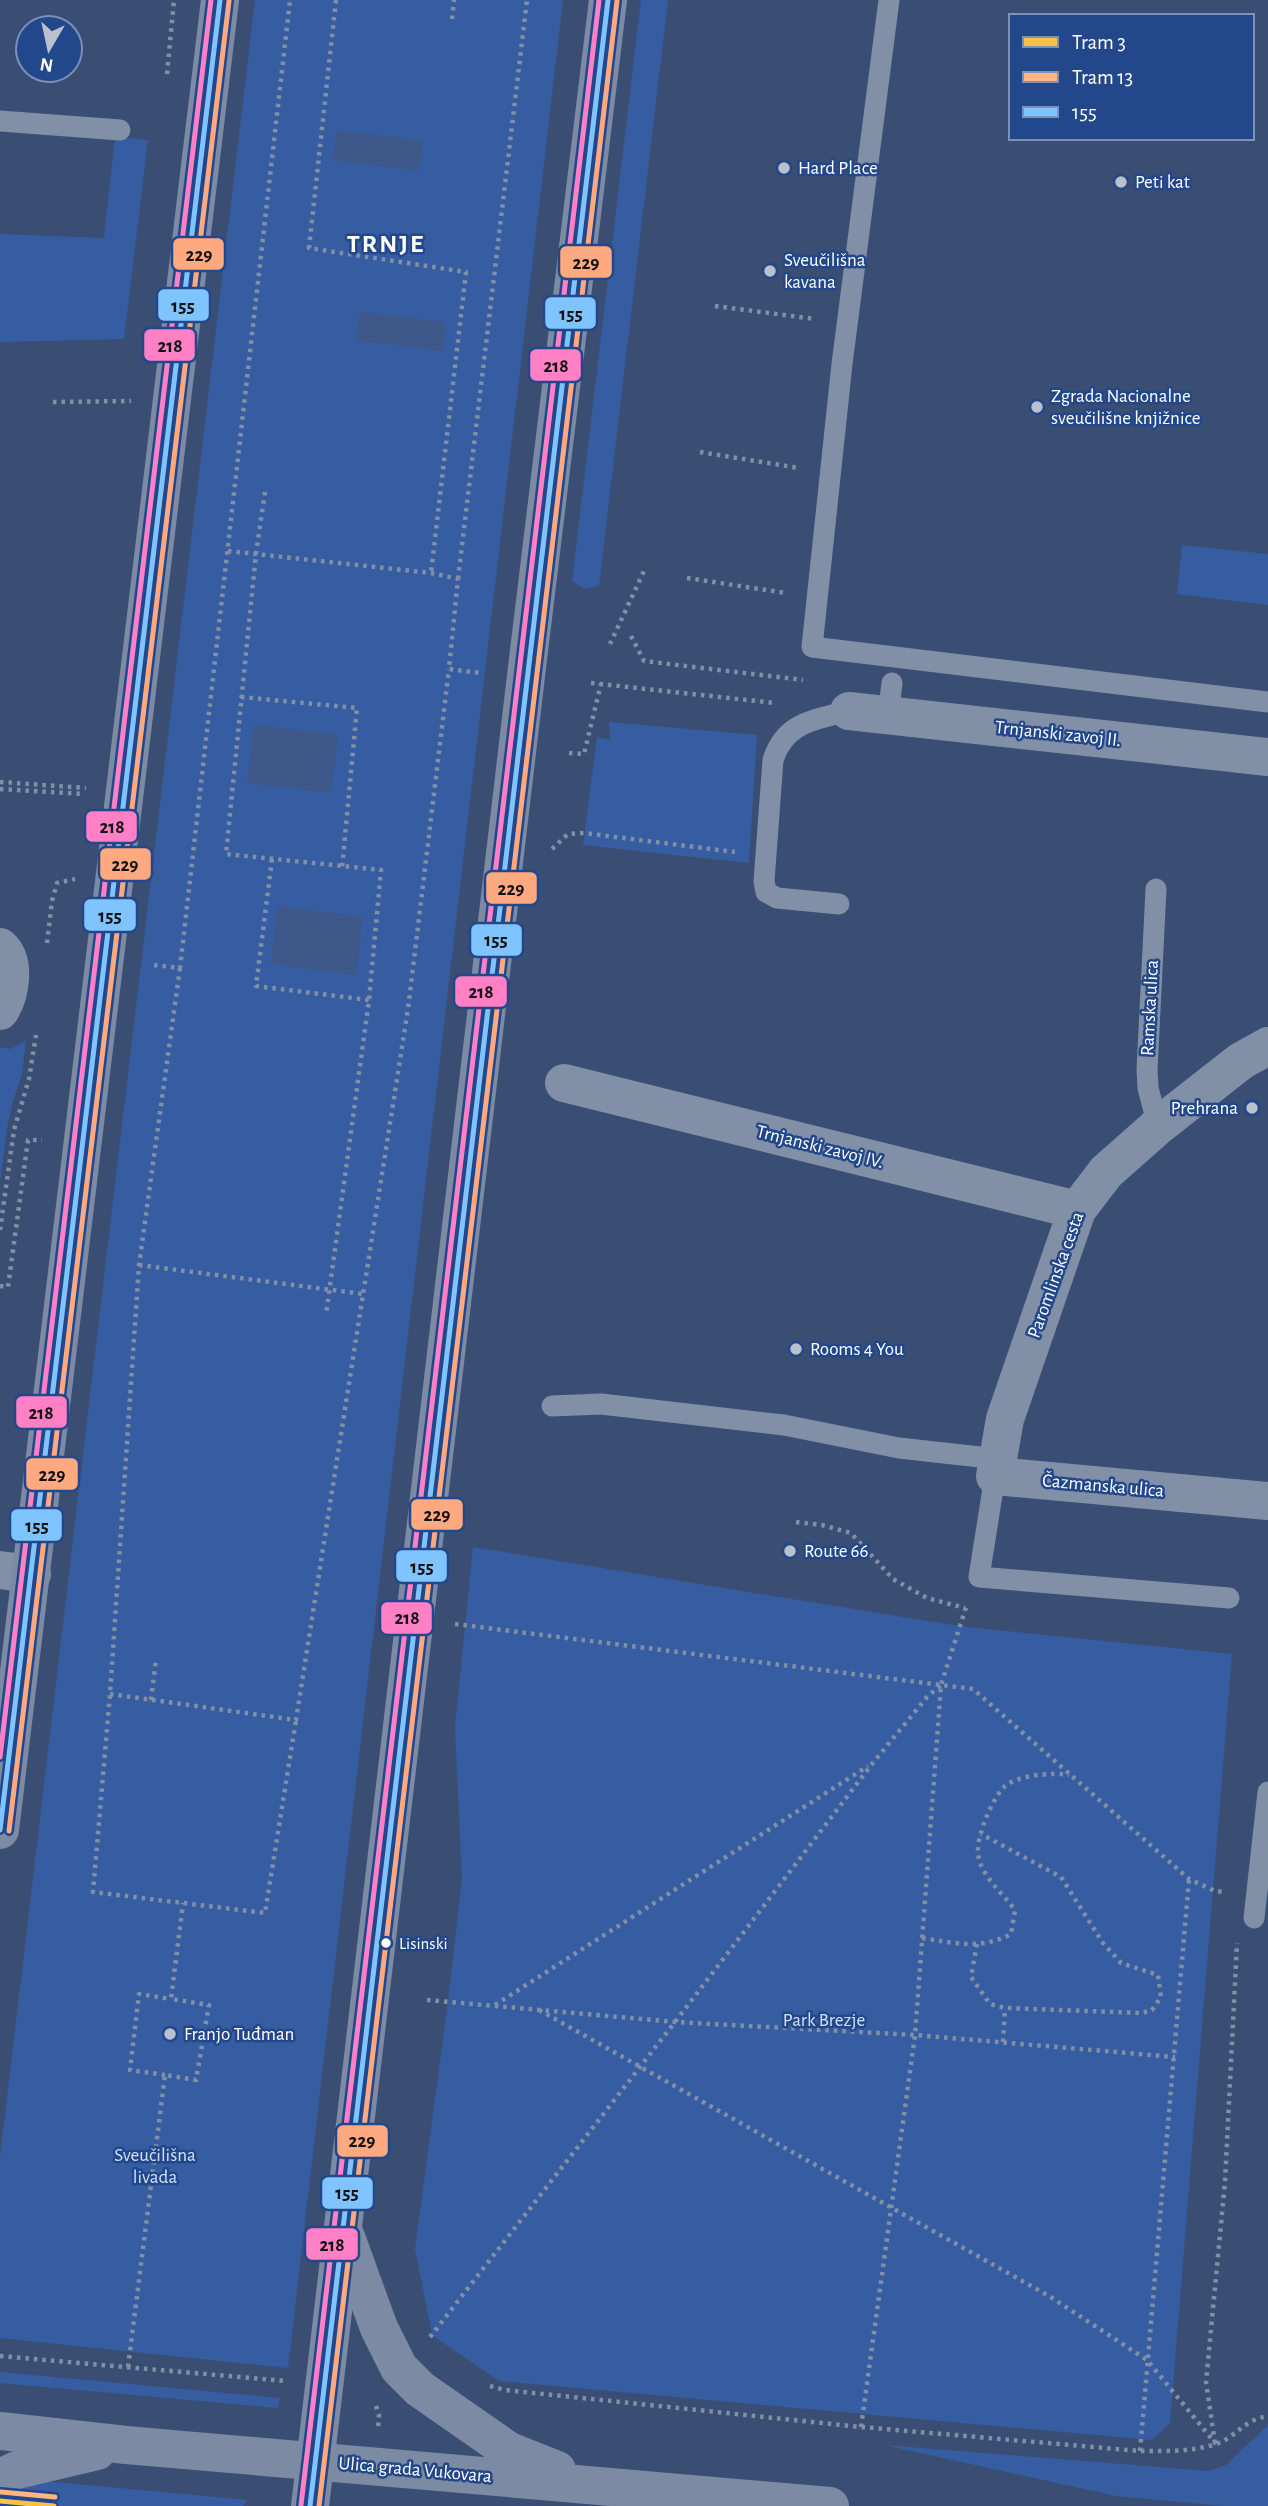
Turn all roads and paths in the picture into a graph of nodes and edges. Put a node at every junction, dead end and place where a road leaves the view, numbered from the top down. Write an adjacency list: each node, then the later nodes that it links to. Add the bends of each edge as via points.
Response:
1 (220, 0): 69 (main road)
2 (290, 0): 18 (path)
3 (336, 0): 21 (path, via 309,248 466,272)
4 (454, 0): 8 (path)
5 (527, 0): 23 (path)
6 (608, 0): 101 (main road)
7 (889, 0): 33 (lane, via 842,365 812,647)
8 (452, 19)
9 (0, 121): 10 (lane)
10 (120, 130)
11 (715, 306): 12 (path)
12 (817, 319)
13 (131, 401): 14 (path)
14 (53, 402)
15 (700, 452): 16 (path)
16 (798, 468)
17 (265, 492): 19 (path)
18 (228, 551): 19 (path); 50 (path)
19 (256, 553): 21 (path); 32 (path)
20 (644, 571): 26 (path)
21 (431, 573): 23 (path)
22 (687, 578): 24 (path)
23 (458, 579): 27 (path)
24 (782, 592)
25 (631, 636): 29 (path, via 645,661)
26 (610, 644)
27 (449, 669): 28 (path); 63 (path, via 408,1009)
28 (480, 673)
29 (810, 680)
30 (591, 683): 31 (path)
31 (601, 684): 34 (path); 36 (path, via 584,754)
32 (241, 697): 42 (path, via 226,854); 43 (path, via 357,708)
33 (1268, 702)
34 (780, 704)
35 (849, 711): 37 (street, Trnjanski zavoj II., via 890,699); 46 (lane, via 806,723 789,732 777,746 764,881 766,892 777,898)
36 (569, 753)
37 (1268, 757)
38 (0, 782): 39 (path, via 87,792)
39 (0, 789)
40 (552, 849): 41 (path, via 568,834 584,833)
41 (740, 852)
42 (272, 859): 43 (path); 51 (path, via 256,986)
43 (342, 867): 51 (path, via 381,870)
44 (75, 879): 48 (path, via 57,883)
45 (1156, 888): 56 (lane, Ramska ulica, via 1147,1070)
46 (839, 904)
47 (0, 947): 52 (street, via 10,964)
48 (46, 953)
49 (155, 965): 50 (path)
50 (180, 968): 60 (path)
51 (369, 1000): 62 (path)
52 (0, 1011)
53 (36, 1028): 59 (path, via 29,1079 14,1130)
54 (1259, 1063): 56 (street, Paromlinska cesta)
55 (564, 1083): 58 (street, Trnjanski zavoj IV.)
56 (1158, 1126): 58 (street, Paromlinska cesta, via 1106,1172)
57 (43, 1140): 61 (path, via 28,1140 8,1287)
58 (1077, 1210): 66 (street, Paromlinska cesta, via 1004,1419)
59 (0, 1230)
60 (139, 1265): 62 (path); 76 (path)
61 (0, 1286)
62 (330, 1290): 63 (path); 64 (path)
63 (363, 1294): 78 (path)
64 (326, 1315)
65 (552, 1406): 66 (lane, via 601,1404 784,1425)
66 (996, 1467): 67 (street, Čazmanska ulica); 70 (lane)
67 (1268, 1500)
68 (796, 1522): 72 (path, via 851,1532 893,1579 927,1598)
69 (16, 1572): 82 (main road)
70 (979, 1577): 71 (lane); 72 (path)
71 (1229, 1598)
72 (966, 1608): 75 (path)
73 (455, 1624): 75 (path)
74 (156, 1659): 77 (path)
75 (941, 1685): 79 (path); 80 (path, via 973,1689); 86 (path)
76 (110, 1694): 77 (path); 84 (path, via 93,1892)
77 (152, 1700): 78 (path)
78 (296, 1720): 84 (path, via 265,1913)
79 (872, 1764): 91 (path); 94 (path)
80 (1070, 1775): 83 (path, via 1025,1777 1006,1785); 97 (path, via 1189,1879)
81 (1268, 1792): 85 (lane)
82 (0, 1830)
83 (981, 1834): 88 (path, via 977,1852 985,1874 1015,1910 1011,1934); 92 (path, via 1061,1877 1102,1943 1121,1963 1158,1975 1161,1997 1152,2010 1142,2013)
84 (183, 1902): 89 (path)
85 (1254, 1918)
86 (922, 1938): 88 (path); 95 (path)
87 (1237, 1942): 111 (path, via 1224,2194 1206,2382)
88 (977, 1944): 92 (path, via 971,1977 990,2004)
89 (171, 1998): 99 (path, via 139,1994 130,2070); 99 (path, via 209,2005 196,2080)
90 (427, 2000): 91 (path)
91 (494, 2006): 93 (path)
92 (1006, 2008): 96 (path)
93 (539, 2010): 94 (path); 98 (path)
94 (675, 2022): 95 (path); 98 (path)
95 (915, 2035): 96 (path); 100 (path)
96 (1003, 2042): 97 (path)
97 (1175, 2057): 104 (path)
98 (640, 2064): 100 (path); 102 (path)
99 (165, 2075): 105 (path)
100 (891, 2207): 104 (path, via 1049,2296); 109 (path)
101 (343, 2228): 114 (main road); 116 (main road, via 379,2328 399,2368 420,2389 509,2451)
102 (426, 2343)
103 (0, 2356): 105 (path)
104 (1147, 2360): 111 (path); 113 (path)
105 (128, 2368): 106 (path)
106 (284, 2381)
107 (484, 2384): 109 (path, via 505,2390)
108 (1268, 2416): 111 (path, via 1252,2419)
109 (861, 2427): 113 (path)
110 (0, 2431): 112 (main road, Ulica grada Vukovara)
111 (1216, 2444): 113 (path)
112 (126, 2445): 114 (main road, Ulica grada Vukovara); 115 (main road)
113 (1140, 2451)
114 (315, 2461): 116 (main road, Ulica grada Vukovara); 117 (main road); 118 (main road)
115 (0, 2477)
116 (600, 2486): 119 (main road, Ulica grada Vukovara)
117 (285, 2506)
118 (310, 2506)
119 (831, 2506)

